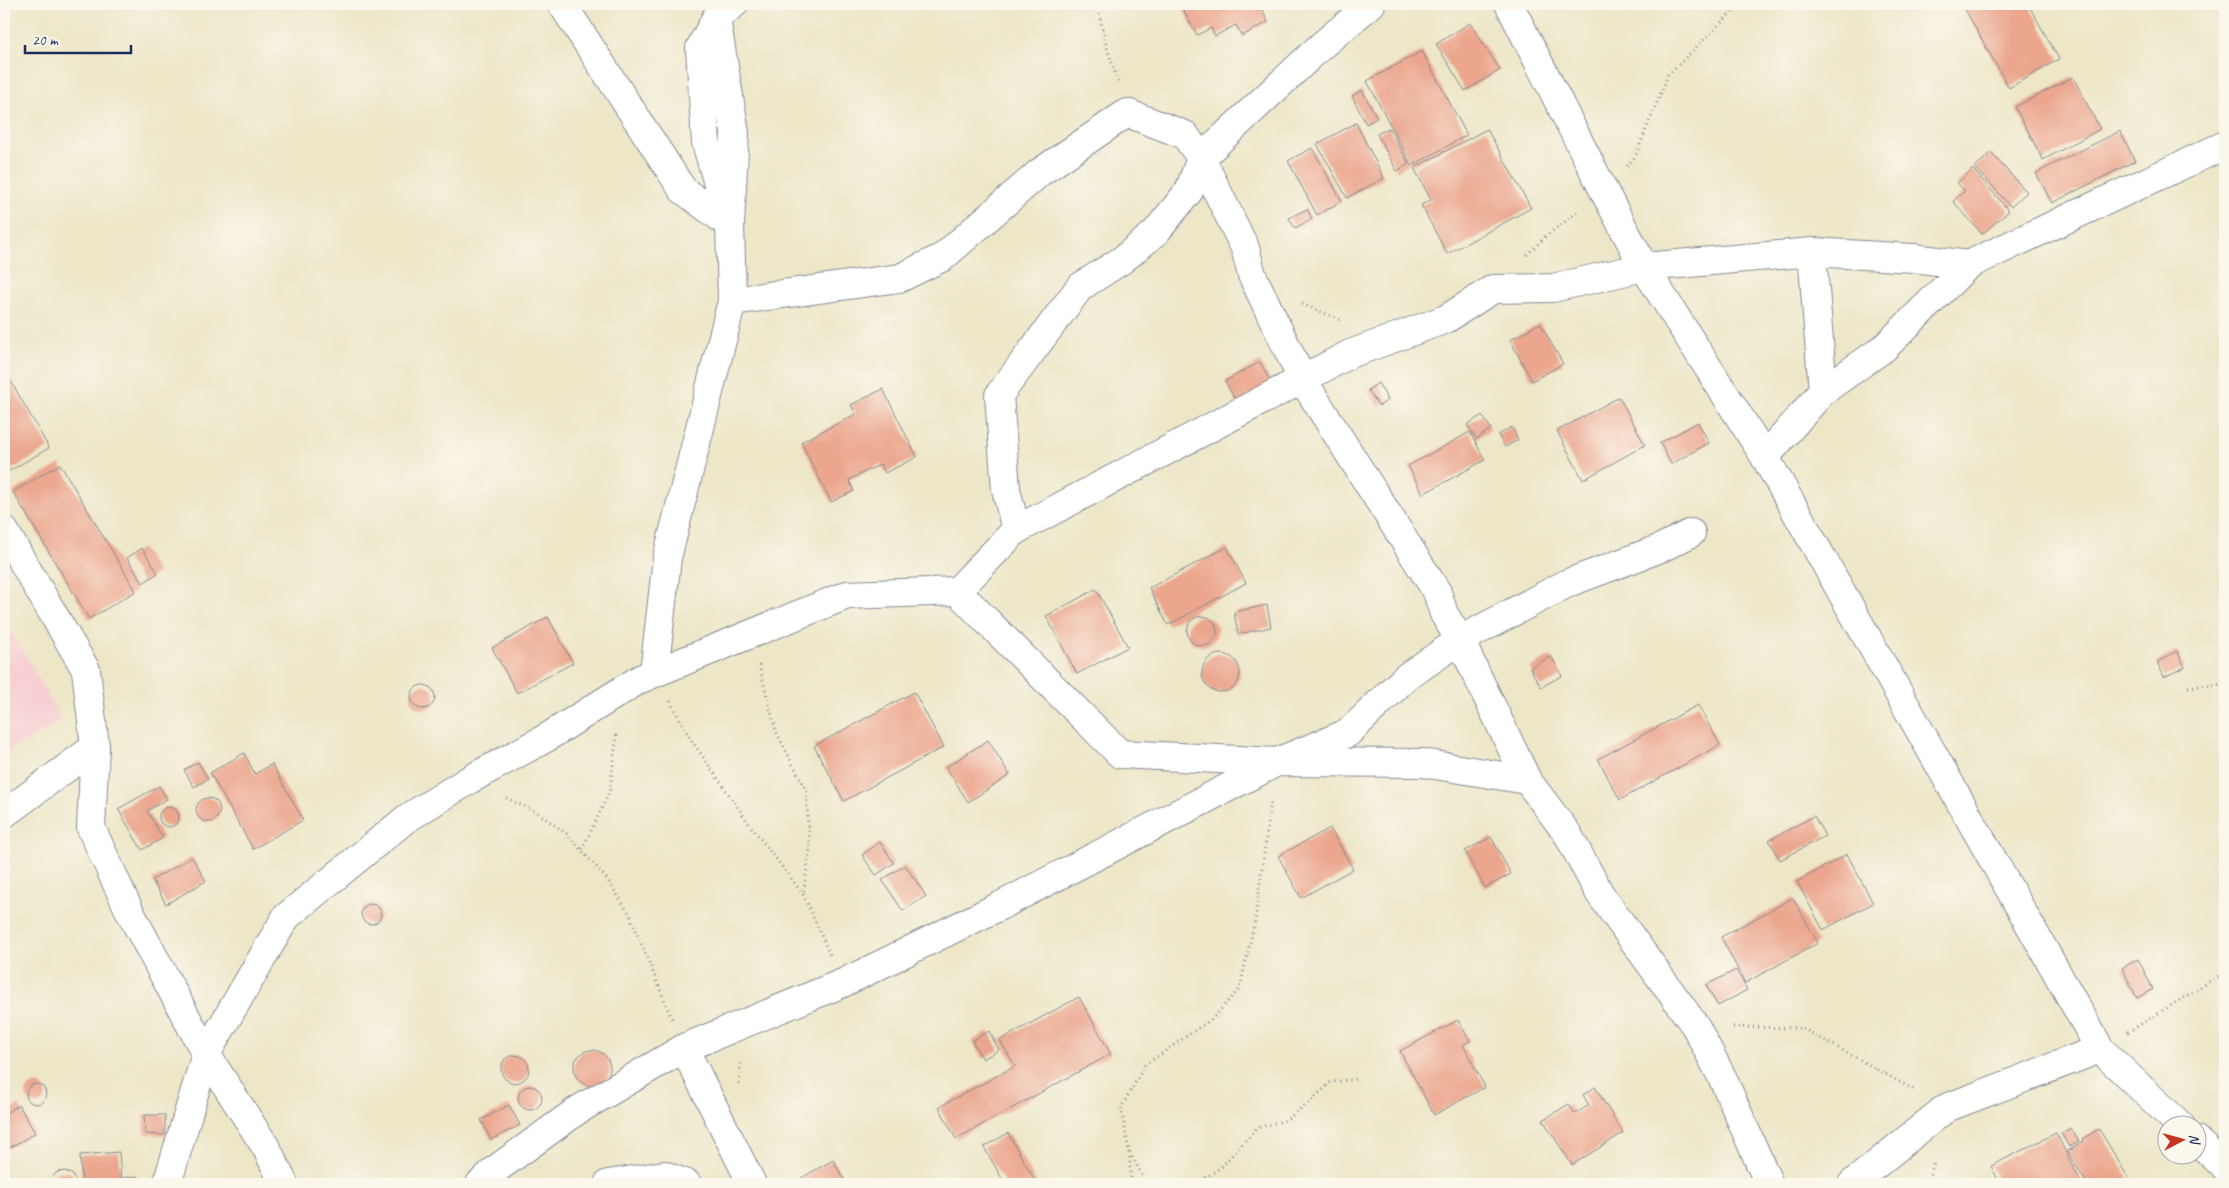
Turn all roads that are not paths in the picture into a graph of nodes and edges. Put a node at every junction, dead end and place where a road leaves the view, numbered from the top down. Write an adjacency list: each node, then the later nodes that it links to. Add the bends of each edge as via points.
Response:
1 (562, 4): 7 (street, via 683,190)
2 (1372, 4): 6 (street, via 1321,46)
3 (1509, 4): 10 (street)
4 (725, 11): 7 (street, via 735,133)
5 (2225, 145): 9 (street)
6 (1201, 158): 11 (street, via 1185,135 1127,114 1040,173 943,257 900,278); 12 (street, via 1245,248 1252,275); 16 (street, via 1189,191 1155,233 1122,260 1080,287 999,395 1006,489)
7 (730, 225): 11 (street)
8 (1812, 252): 9 (street); 10 (street); 13 (street)
9 (1968, 265): 13 (street, via 1884,348)
10 (1644, 267): 12 (street, via 1553,288 1493,289 1446,319 1350,354); 14 (street)
11 (732, 300): 20 (street, via 667,558)
12 (1302, 379): 16 (street); 19 (street, via 1437,592 1444,614)
13 (1823, 391): 14 (street)
14 (1765, 457): 26 (street)
15 (4, 530): 21 (street, via 86,670)
16 (1016, 530): 18 (street)
17 (1691, 533): 19 (street, via 1662,548 1568,583)
18 (957, 590): 20 (street, via 847,594); 22 (street, via 1120,754)
19 (1460, 640): 22 (street, via 1405,678 1348,733); 23 (street)
20 (654, 673): 27 (street, via 406,820 286,916)
21 (95, 747): 24 (street); 27 (street, via 91,828 130,912)
22 (1277, 762): 23 (street, via 1423,763); 25 (street, via 1000,906 842,982)
23 (1527, 780): 37 (street, via 1567,833 1600,894 1696,1027 1723,1079)
24 (4, 814)
25 (684, 1048): 33 (street, via 578,1110); 36 (street)
26 (2100, 1049): 28 (street); 38 (street, via 1946,1108)
27 (206, 1054): 31 (street); 32 (street, via 267,1149)
28 (2171, 1116)
29 (2206, 1149): 30 (street)
30 (2225, 1167)
31 (167, 1184)
32 (284, 1184)
33 (480, 1184)
34 (608, 1184): 35 (street, via 664,1175)
35 (688, 1184)
36 (752, 1184)
37 (1769, 1184)
38 (1852, 1184)

